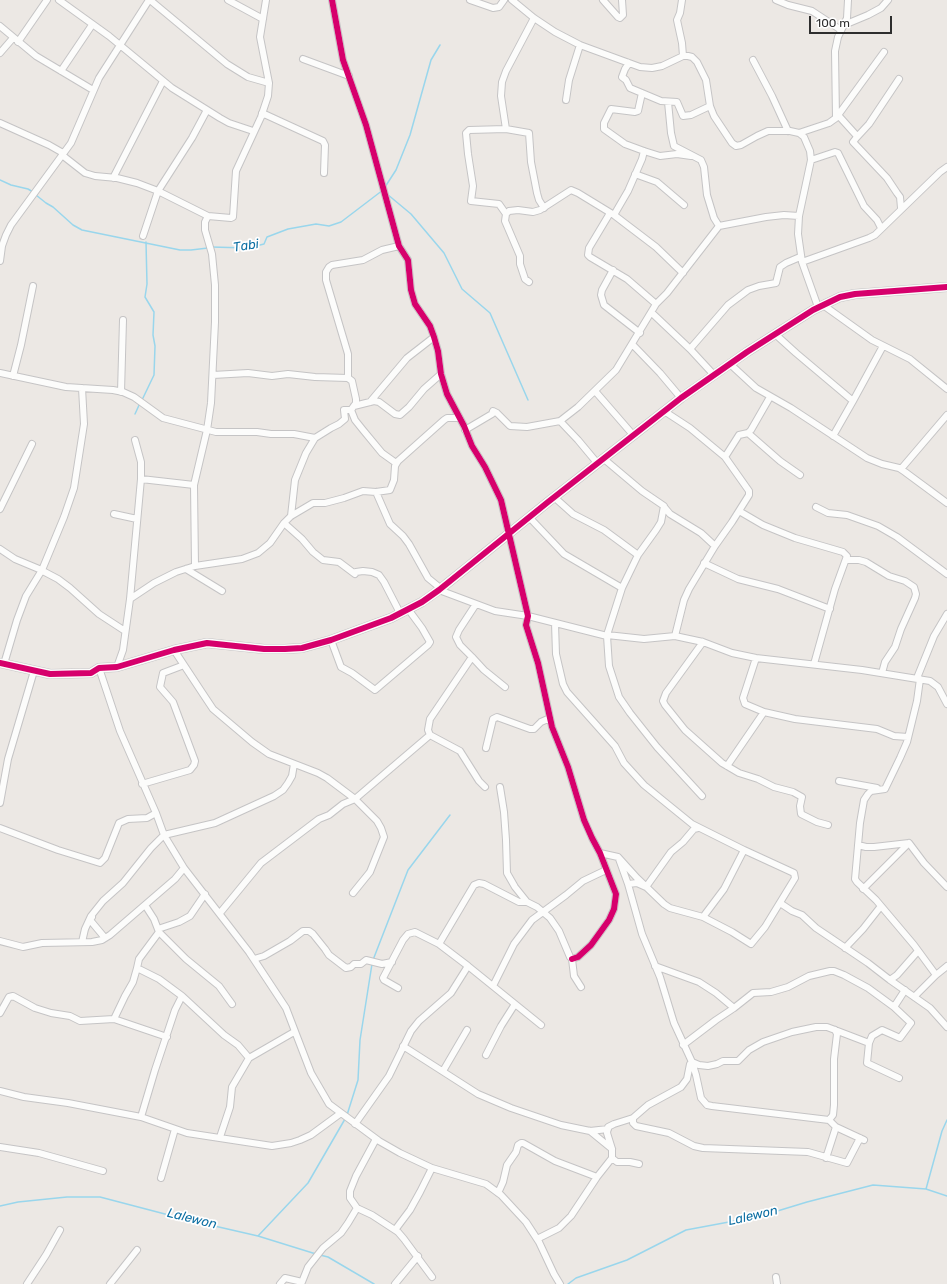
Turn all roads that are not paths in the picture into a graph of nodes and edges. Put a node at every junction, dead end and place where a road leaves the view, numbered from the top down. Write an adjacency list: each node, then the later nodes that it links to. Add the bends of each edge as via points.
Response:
1 (47, 0): 22 (street)
2 (59, 0): 18 (street)
3 (149, 0): 23 (street); 35 (street, via 227,64 248,77)
4 (228, 0): 17 (street)
5 (266, 0): 17 (street)
6 (332, 0): 32 (street, via 343,60)
7 (470, 0): 8 (street, via 493,8 499,7)
8 (504, 0)
9 (512, 0): 16 (street)
10 (603, 0): 11 (street, via 620,18 623,15)
11 (622, 0)
12 (682, 0): 27 (street, via 677,20)
13 (776, 0): 20 (street, via 812,11)
14 (848, 0): 20 (street, via 847,18)
15 (888, 0): 20 (street, via 868,16)
16 (534, 18): 24 (street); 45 (street, via 502,82 501,96)
17 (263, 19): 35 (street, via 260,36)
18 (92, 25): 23 (street); 31 (street)
19 (0, 26): 21 (street)
20 (842, 28): 43 (street, via 835,51)
21 (13, 38): 22 (street); 26 (street)
22 (18, 42): 31 (street)
23 (120, 45): 34 (street); 36 (street)
24 (580, 45): 30 (street); 38 (street)
25 (884, 52): 43 (street)
26 (0, 53)
27 (683, 56): 30 (street, via 652,68); 40 (street, via 697,62 706,80)
28 (303, 59): 32 (street)
29 (753, 60): 46 (street)
30 (629, 63): 37 (street, via 622,77 630,88)
31 (61, 72): 36 (street)
32 (349, 76): 71 (street, via 366,125)
33 (899, 79): 49 (street, via 869,124)
34 (163, 81): 41 (street); 59 (street)
35 (269, 83): 42 (street)
36 (93, 90): 52 (street, via 75,136)
37 (642, 93): 39 (street); 51 (street, via 638,111 611,109 603,126 609,134 625,144)
38 (566, 100)
39 (668, 102): 40 (street, via 678,102 683,116); 50 (street)
40 (710, 106): 46 (street, via 721,128 736,146 768,131)
41 (207, 110): 47 (street, via 229,123); 60 (street)
42 (262, 113): 47 (street); 57 (street, via 323,142)
43 (837, 117): 48 (street); 49 (street)
44 (0, 123): 52 (street)
45 (506, 129): 62 (street, via 529,133 537,193); 64 (street, via 470,130 466,133 473,186 471,201 499,204)
46 (788, 130): 48 (street)
47 (253, 132): 66 (street, via 236,171 233,217)
48 (799, 133): 55 (street, via 807,142)
49 (857, 137): 63 (street, via 853,142 887,178 900,197)
50 (674, 146): 53 (street); 54 (street)
51 (644, 151): 53 (street, via 660,156); 58 (street)
52 (63, 154): 59 (street, via 85,173); 72 (street, via 11,225)
53 (677, 154): 54 (street)
54 (699, 158): 68 (street, via 703,162 707,195 714,218)
55 (811, 160): 67 (street); 69 (street, via 838,153 864,206)
56 (947, 167): 63 (street)
57 (324, 173)
58 (635, 174): 61 (street, via 657,182); 65 (street, via 628,191)
59 (113, 178): 60 (street)
60 (158, 191): 66 (street); 70 (street)
61 (684, 205)
62 (544, 208): 64 (street, via 533,212 509,211); 65 (street, via 571,190)
63 (901, 208): 69 (street)
64 (506, 214): 77 (street, via 505,221 520,256 525,278)
65 (612, 214): 75 (street, via 601,227 587,252 590,257); 76 (street, via 656,247)
66 (208, 216): 93 (street, via 204,226 212,254 215,285)
67 (799, 216): 68 (street, via 766,217); 73 (street)
68 (720, 226): 76 (street)
69 (881, 228): 73 (street, via 869,238)
70 (143, 236)
71 (399, 246): 86 (street, via 408,260 415,304 430,326); 96 (street, via 382,250 363,260 332,265 326,272 326,280 348,354)
72 (0, 258): 74 (street)
73 (801, 259): 81 (street); 89 (street, via 786,262 780,267 776,283 748,290 728,305)
74 (0, 261)
75 (613, 270): 80 (street); 84 (street, via 602,290 604,305)
76 (683, 273): 80 (street)
77 (529, 282)
78 (33, 286): 95 (street)
79 (947, 287): 81 (street, via 855,294 840,297)
80 (656, 304): 82 (street)
81 (820, 306): 85 (street); 88 (street)
82 (652, 313): 84 (street); 89 (street)
83 (123, 320): 100 (street)
84 (640, 333): 87 (street)
85 (775, 334): 90 (street); 103 (street)
86 (434, 337): 92 (street); 104 (street, via 407,358)
87 (632, 344): 99 (street, via 616,370); 102 (street)
88 (883, 346): 98 (street, via 910,359); 103 (street)
89 (690, 349): 94 (street)
90 (730, 364): 94 (street); 101 (street)
91 (0, 373): 95 (street)
92 (441, 374): 104 (street, via 400,415 379,402); 108 (street, via 447,394)
93 (213, 375): 96 (street, via 248,373); 110 (street)
94 (714, 375): 102 (street)
95 (13, 376): 97 (street)
96 (348, 378): 105 (street, via 352,381 356,399)
97 (82, 388): 100 (street); 145 (street, via 84,424 75,483)
98 (947, 388)
99 (595, 391): 109 (street); 113 (street)
100 (121, 392): 110 (street, via 134,397 163,418)
101 (770, 397): 112 (street); 114 (street)
102 (681, 398): 106 (street)
103 (854, 401): 114 (street)
104 (370, 402): 105 (street)
105 (353, 408): 115 (street, via 344,410 345,419); 120 (street, via 355,420 382,453)
106 (664, 411): 113 (street); 118 (street, via 690,428)
107 (947, 414): 121 (street)
108 (459, 418): 111 (street); 120 (street, via 444,420)
109 (560, 421): 111 (street, via 521,428 510,426 494,411); 119 (street)
110 (207, 430): 115 (street, via 294,434); 124 (street)
111 (465, 430): 137 (street, via 501,500)
112 (748, 433): 118 (street, via 738,435); 122 (street)
113 (634, 436): 119 (street)
114 (833, 436): 121 (street, via 867,458)
115 (315, 438): 133 (street, via 295,480)
116 (135, 440): 123 (street, via 141,462)
117 (32, 444): 130 (street)
118 (725, 457): 131 (street, via 749,491)
119 (601, 462): 126 (street); 129 (street, via 663,504)
120 (396, 463): 125 (street, via 390,490)
121 (901, 469): 127 (street)
122 (800, 475)
123 (141, 479): 124 (street); 135 (street)
124 (194, 485): 143 (street)
125 (376, 492): 133 (street, via 363,490 325,503 313,503); 148 (street, via 390,524 406,540 428,578)
126 (554, 497): 134 (street); 140 (street, via 572,514 604,530)
127 (947, 503)
128 (816, 507): 146 (street, via 878,526 898,537)
129 (665, 508): 138 (street); 140 (street, via 661,522)
130 (0, 509)
131 (739, 511): 138 (street); 141 (street, via 763,525 795,538 843,552)
132 (114, 514): 135 (street)
133 (291, 516): 136 (street)
134 (529, 517): 137 (street); 147 (street, via 564,554)
135 (137, 519): 150 (street)
136 (284, 523): 143 (street, via 270,543 258,553); 153 (street, via 322,560 339,562 356,574 363,571 379,575)
137 (510, 533): 148 (street); 155 (street)
138 (715, 546): 142 (street)
139 (0, 549): 145 (street, via 15,559)
140 (638, 554): 147 (street)
141 (847, 560): 152 (street); 173 (street, via 866,562 914,587 915,598)
142 (704, 563): 152 (street, via 738,579 778,589); 161 (street, via 684,600)
143 (195, 566): 144 (street)
144 (186, 569): 149 (street); 150 (street, via 154,583)
145 (42, 570): 159 (street, via 70,588 99,614); 167 (street, via 26,596)
146 (947, 574)
147 (622, 588): 160 (street)
148 (440, 590): 151 (street); 153 (street)
149 (222, 591)
150 (130, 598): 159 (street)
151 (476, 604): 155 (street, via 495,611); 165 (street, via 456,637)
152 (830, 609): 168 (street)
153 (404, 611): 162 (street); 162 (street, via 422,628 430,642 375,690 340,667)
154 (947, 614): 157 (street)
155 (528, 616): 156 (street); 178 (street, via 526,625 538,663)
156 (555, 623): 160 (street); 195 (street, via 556,654 567,692 615,746 624,763 638,779)
157 (939, 628): 158 (street); 174 (street)
158 (947, 630)
159 (125, 631): 170 (street, via 123,650)
160 (607, 635): 161 (street, via 644,639); 189 (street, via 609,666 619,697 657,747)
161 (675, 636): 163 (street)
162 (331, 640): 164 (street, via 302,648 242,648 207,643)
163 (703, 642): 166 (street, via 732,653); 183 (street, via 666,693 663,701 685,730)
164 (174, 650): 169 (street); 170 (street)
165 (472, 657): 175 (street); 179 (street, via 430,720)
166 (756, 658): 168 (street); 177 (street, via 743,698 745,704)
167 (2, 664): 172 (street)
168 (814, 664): 173 (street)
169 (184, 665): 182 (street, via 214,708 231,724 270,754); 185 (street, via 164,674 160,687 173,702 194,765 190,770)
170 (117, 667): 171 (street)
171 (99, 668): 172 (street, via 91,673 50,674); 185 (street, via 120,731)
172 (34, 671): 191 (street, via 8,759)
173 (882, 673): 174 (street)
174 (918, 678): 176 (street, via 930,680 938,687); 180 (street, via 917,701)
175 (506, 687)
176 (947, 704)
177 (764, 712): 180 (street, via 795,719 877,729 894,736); 183 (street)
178 (550, 718): 181 (street, via 530,729 497,717 493,719); 200 (street, via 584,820)
179 (430, 735): 186 (street, via 460,751); 190 (street)
180 (908, 737): 188 (street)
181 (486, 748)
182 (294, 764): 190 (street, via 327,778); 196 (street, via 292,776 284,790 274,796 215,823)
183 (727, 766): 193 (street, via 802,797 801,814)
184 (839, 781): 188 (street)
185 (142, 784): 192 (street)
186 (485, 787)
187 (500, 787): 211 (street, via 507,873 514,887)
188 (885, 789): 198 (street, via 871,791 864,800)
189 (702, 796)
190 (355, 799): 208 (street, via 382,828 384,836 370,872); 216 (street, via 320,819 261,863)
191 (0, 803)
192 (156, 813): 194 (street, via 147,818 128,819 119,823 105,858 100,863); 196 (street)
193 (828, 825)
194 (0, 828)
195 (698, 828): 199 (street); 205 (street, via 671,852)
196 (164, 835): 202 (street); 210 (street)
197 (908, 843): 198 (street, via 874,847); 206 (street); 207 (street)
198 (858, 845): 207 (street, via 855,879)
199 (744, 850): 212 (street, via 794,873 795,878); 217 (street, via 724,889)
200 (600, 853): 201 (street); 203 (street)
201 (618, 857): 204 (street); 205 (street)
202 (184, 868): 209 (street); 213 (street)
203 (606, 870): 215 (street, via 583,881); 225 (street, via 616,894 614,909 591,945 578,957)
204 (628, 884): 205 (street); 230 (street, via 642,934)
205 (646, 886): 217 (street, via 670,908)
206 (947, 886)
207 (863, 889): 214 (street)
208 (353, 893)
209 (205, 894): 216 (street); 218 (street, via 190,916)
210 (103, 901): 219 (street, via 90,920); 221 (street, via 90,916)
211 (527, 902): 215 (street); 222 (street, via 519,902 496,889 477,883)
212 (780, 902): 217 (street, via 751,944); 223 (street, via 802,915)
213 (145, 905): 218 (street); 219 (street)
214 (881, 906): 223 (street); 224 (street)
215 (543, 912): 225 (street, via 555,924); 236 (street, via 532,920 514,944)
216 (220, 913): 226 (street)
217 (703, 917)
218 (158, 930): 232 (street, via 139,959); 242 (street, via 186,959 218,986)
219 (105, 938): 221 (street)
220 (0, 941): 221 (street, via 22,947 42,943)
221 (82, 942)
222 (439, 944): 227 (street, via 412,932 403,940); 229 (street)
223 (845, 948): 235 (street)
224 (918, 951): 234 (street); 235 (street)
225 (572, 958): 237 (street, via 574,976)
226 (254, 959): 228 (street, via 264,956 307,931 313,934 329,955 346,968 366,960); 252 (street, via 286,1008)
227 (392, 962): 228 (street); 233 (street)
228 (382, 964): 233 (street)
229 (468, 966): 236 (street); 256 (street, via 451,993 419,1021)
230 (655, 966): 245 (street, via 699,982); 255 (street)
231 (947, 966): 234 (street)
232 (137, 968): 240 (street); 247 (street, via 133,982)
233 (385, 973): 238 (street, via 384,980)
234 (936, 975): 241 (street)
235 (890, 980): 239 (street)
236 (493, 986): 243 (street)
237 (580, 987)
238 (398, 988)
239 (905, 990): 241 (street); 244 (street)
240 (182, 996): 253 (street); 258 (street, via 238,1045)
241 (914, 997): 249 (street, via 930,1008)
242 (232, 1004)
243 (515, 1004): 248 (street); 257 (street)
244 (894, 1006): 245 (street, via 868,988 844,975 830,971 809,976 771,992 753,993); 254 (street, via 911,1023 900,1038 882,1030 872,1036)
245 (734, 1008): 255 (street)
246 (0, 1013): 247 (street, via 9,997 13,996 35,1008 70,1016 80,1021)
247 (114, 1019): 253 (street)
248 (541, 1025)
249 (947, 1026)
250 (467, 1030): 260 (street)
251 (835, 1030): 254 (street); 259 (street, via 816,1027 792,1032 763,1042 749,1050 738,1061 723,1061 708,1066); 266 (street, via 837,1034 834,1105)
252 (294, 1032): 258 (street); 263 (street, via 320,1090 329,1104)
253 (167, 1037): 264 (street)
254 (868, 1043): 261 (street, via 867,1063)
255 (684, 1045): 259 (street)
256 (403, 1046): 260 (street); 267 (street, via 389,1076)
257 (486, 1055)
258 (249, 1058): 272 (street, via 232,1087 230,1107)
259 (692, 1062): 265 (street, via 687,1079 681,1086 648,1105); 266 (street, via 701,1098 707,1105)
260 (443, 1071): 271 (street, via 478,1094 511,1108 561,1125)
261 (899, 1078)
262 (0, 1091): 264 (street)
263 (341, 1113): 267 (street); 272 (street, via 311,1135 291,1144 272,1146)
264 (141, 1117): 269 (street)
265 (633, 1118): 270 (street, via 614,1124); 277 (street, via 636,1126 669,1133 703,1148 808,1152)
266 (829, 1120): 268 (street)
267 (355, 1124): 273 (street)
268 (836, 1127): 277 (street); 277 (street, via 862,1139 847,1163)
269 (175, 1129): 272 (street); 282 (street)
270 (608, 1129): 271 (street); 275 (street)
271 (590, 1131): 275 (street)
272 (220, 1138)
273 (376, 1139): 279 (street); 284 (street, via 350,1191 350,1198)
274 (0, 1147): 280 (street, via 39,1153)
275 (612, 1149): 276 (street)
276 (612, 1158): 278 (street, via 617,1162); 281 (street)
277 (826, 1158)
278 (639, 1164)
279 (432, 1168): 283 (street, via 486,1184); 286 (street, via 410,1210)
280 (103, 1171)
281 (597, 1177): 283 (street, via 555,1161 521,1143 507,1165); 287 (street, via 571,1216 559,1228)
282 (160, 1178)
283 (498, 1193): 287 (street, via 526,1222)
284 (358, 1208): 286 (street); 291 (street, via 341,1233 323,1248 308,1266)
285 (60, 1230): 292 (street)
286 (395, 1230): 289 (street)
287 (538, 1239): 296 (street)
288 (137, 1250): 293 (street)
289 (418, 1256): 290 (street); 295 (street)
290 (432, 1277)
291 (302, 1283): 294 (street, via 285,1278)
292 (27, 1284)
293 (110, 1284)
294 (280, 1284)
295 (395, 1284)
296 (560, 1284)

